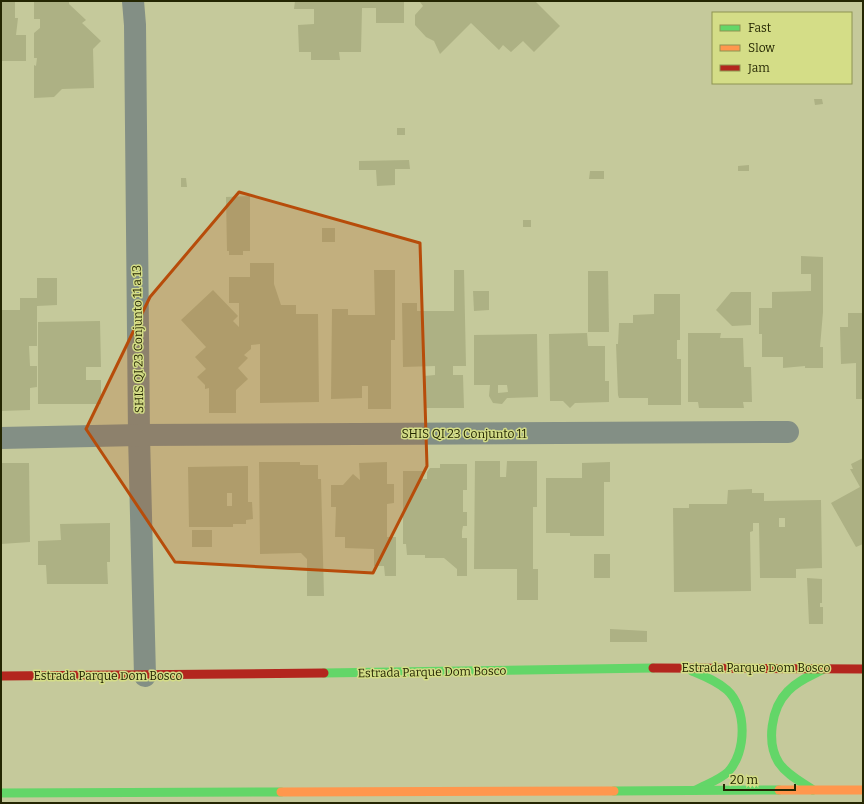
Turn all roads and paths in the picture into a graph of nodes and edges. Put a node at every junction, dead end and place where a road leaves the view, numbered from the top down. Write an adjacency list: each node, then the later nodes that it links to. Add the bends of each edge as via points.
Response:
1 (133, 1): 3 (street, SHIS QI 23 Conjunto 11 a 13)
2 (788, 432): 3 (street, SHIS QI 23 Conjunto 11)
3 (139, 435): 4 (street, SHIS QI 23 Conjunto 11); 9 (street, SHIS QI 23 Conjunto 11 a 13)
4 (1, 438)
5 (684, 668): 6 (main road, Estrada Parque Dom Bosco); 9 (main road, Estrada Parque Dom Bosco); 12 (main road, via 716,682 731,694 741,713 741,741 729,770)
6 (825, 669): 7 (main road, Estrada Parque Dom Bosco); 10 (main road, via 798,682 784,695 774,714 772,739 778,761 785,770)
7 (863, 669)
8 (1, 676): 9 (main road, Estrada Parque Dom Bosco)
9 (145, 676)
10 (813, 790): 11 (main road); 12 (main road)
11 (863, 790)
12 (695, 791): 14 (main road)
13 (1, 793): 14 (main road)
14 (418, 797)

